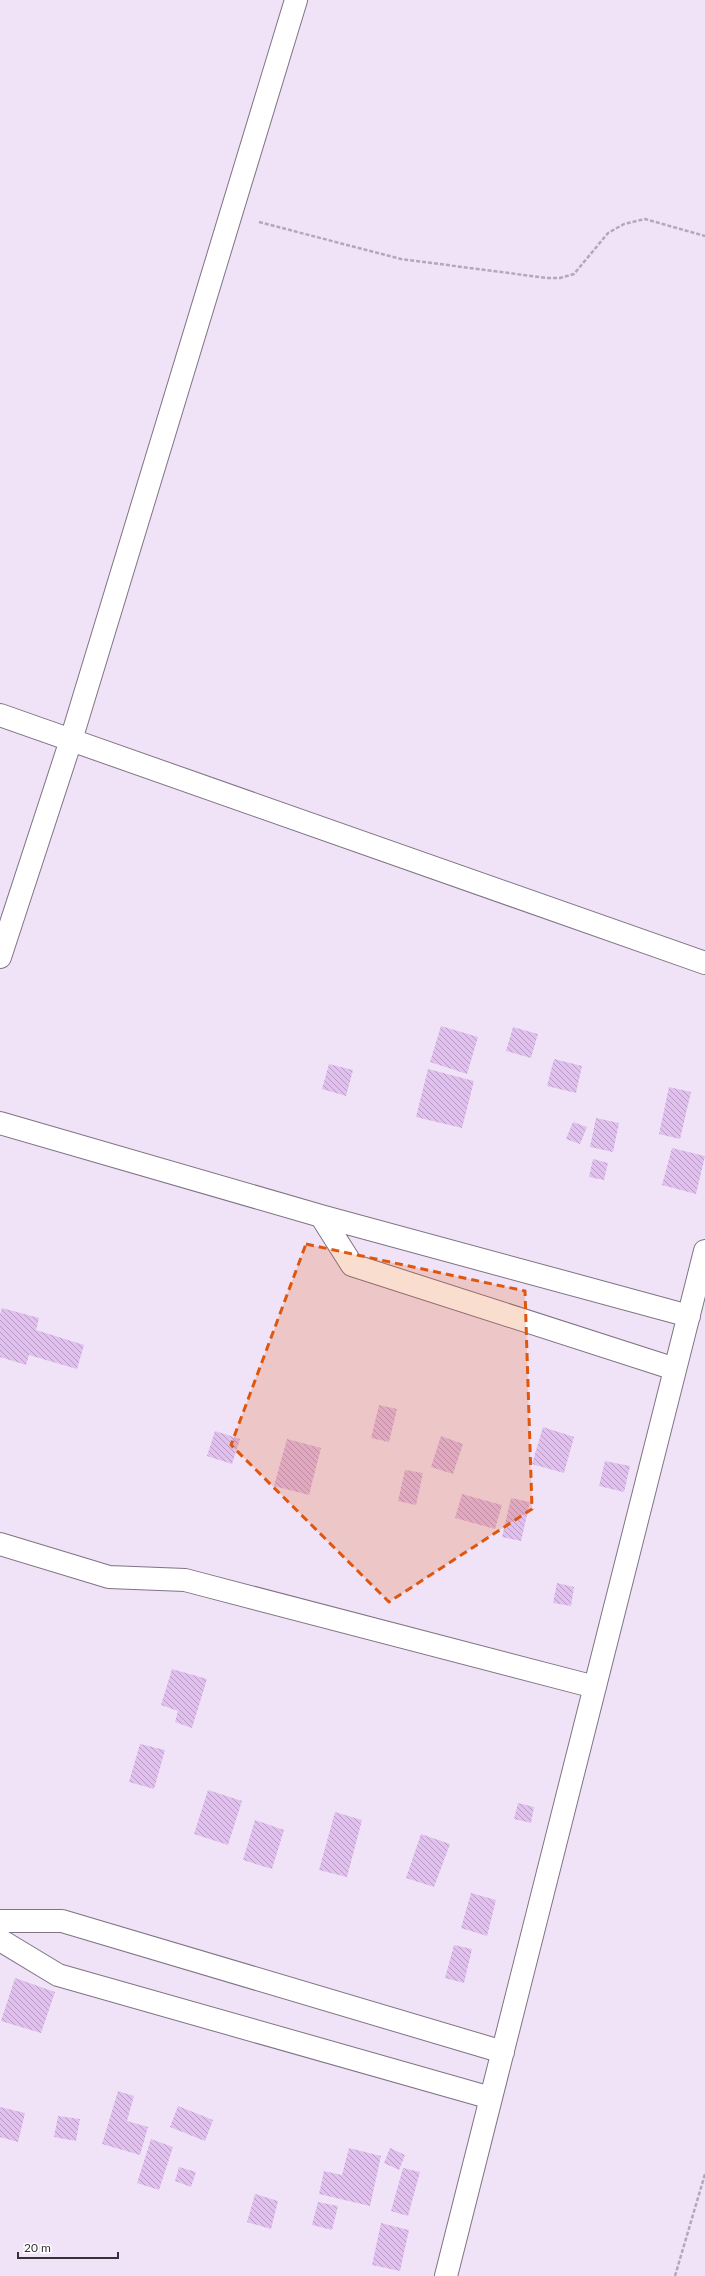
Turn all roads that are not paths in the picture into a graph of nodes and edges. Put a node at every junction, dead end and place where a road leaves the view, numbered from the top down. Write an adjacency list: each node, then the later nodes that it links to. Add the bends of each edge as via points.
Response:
1 (296, 0): 3 (street)
2 (0, 715): 3 (street)
3 (71, 740): 4 (street); 5 (street)
4 (0, 957)
5 (705, 963)
6 (0, 1124): 7 (street)
7 (321, 1216): 9 (street); 10 (street, via 352,1265)
8 (705, 1251): 9 (street)
9 (688, 1316): 10 (street)
10 (675, 1369): 12 (street)
11 (0, 1544): 12 (street, via 109,1577 185,1580)
12 (595, 1687): 15 (street)
13 (0, 1921): 15 (street, via 62,1921)
14 (0, 1940): 16 (street, via 58,1975)
15 (503, 2052): 16 (street)
16 (491, 2098): 17 (street)
17 (446, 2276)

